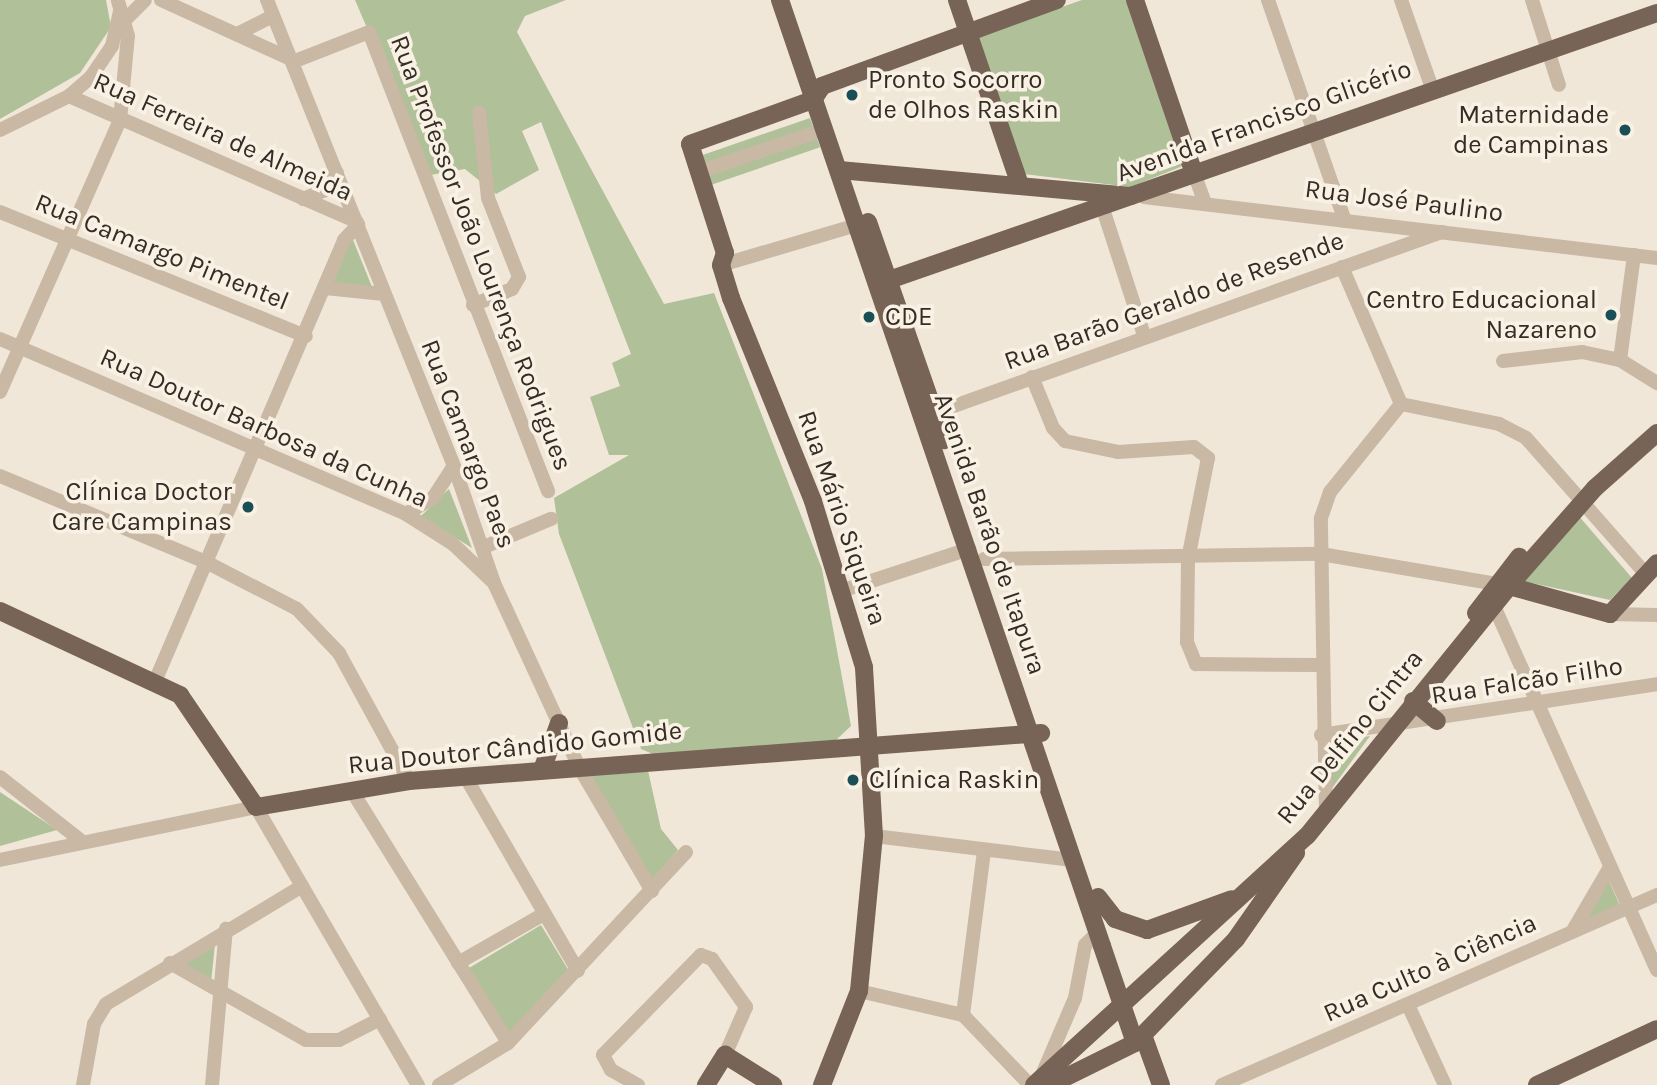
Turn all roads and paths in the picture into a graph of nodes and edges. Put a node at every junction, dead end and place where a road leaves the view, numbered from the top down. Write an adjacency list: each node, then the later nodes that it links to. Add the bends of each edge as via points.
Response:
1 (145, 0): 13 (street)
2 (161, 0): 17 (street)
3 (267, 0): 15 (street, Rua Camargo Paes)
4 (780, 0): 22 (main road, Avenida Barão de Itapura)
5 (792, 0): 22 (main road, Avenida Barão de Itapura)
6 (957, 0): 16 (main road)
7 (1056, 0): 16 (main road)
8 (1135, 0): 32 (main road)
9 (1268, 0): 28 (street)
10 (1401, 0): 21 (street)
11 (1532, 0): 18 (street)
12 (1649, 0): 14 (main road)
13 (121, 10): 23 (street, via 104,61); 25 (street)
14 (1657, 12): 18 (main road, Avenida Francisco Glicério)
15 (273, 16): 17 (street); 19 (street, Rua Camargo Paes)
16 (967, 32): 22 (main road); 33 (main road)
17 (237, 34): 19 (street)
18 (1547, 46): 20 (street); 21 (main road, Avenida Francisco Glicério)
19 (295, 61): 31 (street, Rua Camargo Paes); 54 (street, Rua Professor João Lourença Rodrigues, via 369,32)
20 (1559, 85)
21 (1432, 88): 28 (main road, Avenida Francisco Glicério)
22 (818, 93): 27 (main road, Avenida Barão de Itapura); 29 (main road, Avenida Barão de Itapura); 30 (main road, Rua Mário Siqueira, via 690,144)
23 (69, 96): 25 (street, Rua Ferreira de Almeida); 26 (street)
24 (479, 112): 54 (street, via 488,198 519,282)
25 (120, 120): 36 (street, Rua Ferreira de Almeida); 45 (street)
26 (0, 130)
27 (823, 130): 29 (main road, Avenida Barão de Itapura); 30 (street)
28 (1315, 130): 32 (main road, Avenida Francisco Glicério); 40 (street)
29 (843, 168): 33 (main road, Rua José Paulino); 43 (main road, Avenida Barão de Itapura); 51 (main road, Avenida Barão de Itapura)
30 (699, 172): 49 (main road, Rua Mário Siqueira, via 725,253)
31 (337, 173): 36 (street, via 325,190); 41 (street, Rua Camargo Paes)
32 (1194, 173): 35 (main road, Avenida Francisco Glicério); 37 (street)
33 (1019, 182): 34 (main road, Rua José Paulino)
34 (1079, 190): 35 (main road, Rua José Paulino); 38 (street)
35 (1139, 197): 37 (street, Rua José Paulino); 38 (main road, Avenida Francisco Glicério)
36 (303, 199): 41 (street, Rua Ferreira de Almeida)
37 (1205, 204): 40 (street, Rua José Paulino)
38 (1103, 209): 51 (main road, Avenida Francisco Glicério); 55 (street)
39 (0, 212): 45 (street, Rua Camargo Pimentel)
40 (1345, 221): 42 (street, Rua José Paulino)
41 (357, 224): 52 (street, via 348,230); 53 (street, Rua Camargo Paes)
42 (1379, 224): 44 (street, Rua José Paulino); 46 (street, via 1386,239)
43 (857, 225): 49 (street); 65 (main road, Avenida Barão de Itapura)
44 (1442, 232): 46 (street, Rua Barão Geraldo de Resende); 47 (street, Rua José Paulino)
45 (65, 241): 56 (street, Rua Camargo Pimentel); 58 (street)
46 (1382, 253): 50 (street, Rua Barão Geraldo de Resende)
47 (1634, 255): 48 (street, Rua José Paulino); 59 (street)
48 (1657, 258)
49 (721, 265): 82 (main road, Rua Mário Siqueira)
50 (1342, 267): 55 (street, Rua Barão Geraldo de Resende); 64 (street)
51 (889, 280): 65 (main road, Avenida Barão de Itapura)
52 (325, 288): 53 (street); 56 (street)
53 (384, 294): 68 (street, Rua Camargo Paes)
54 (473, 305): 70 (street, Rua Professor João Lourença Rodrigues)
55 (1144, 335): 61 (street, Rua Barão Geraldo de Resende)
56 (306, 336): 67 (street)
57 (0, 338): 58 (street, Rua Doutor Barbosa da Cunha)
58 (20, 347): 63 (street); 67 (street, Rua Doutor Barbosa da Cunha)
59 (1620, 360): 60 (street, via 1555,351); 62 (street)
60 (1503, 361)
61 (1032, 377): 65 (street, Rua Barão Geraldo de Resende); 77 (street, via 1053,428 1065,441 1118,452 1202,450 1210,474)
62 (1657, 383)
63 (0, 392)
64 (1401, 404): 71 (street, via 1514,430); 76 (street, via 1330,492)
65 (929, 415): 75 (main road, Avenida Barão de Itapura)
66 (1657, 433): 71 (main road, Rua Delfino Cintra)
67 (256, 452): 72 (street, Rua Doutor Barbosa da Cunha); 78 (street)
68 (454, 466): 72 (street, via 433,499); 74 (street, Rua Camargo Paes)
69 (0, 476): 78 (street)
70 (548, 492)
71 (1578, 501): 79 (street); 81 (main road, Rua Delfino Cintra)
72 (406, 514): 80 (street, Rua Doutor Barbosa da Cunha, via 470,557)
73 (551, 519): 74 (street)
74 (484, 547): 80 (street, Rua Camargo Paes)
75 (977, 554): 77 (street); 82 (street); 98 (main road, Avenida Barão de Itapura)
76 (1321, 554): 77 (street); 81 (street); 88 (street)
77 (1188, 559): 88 (street, via 1187,642 1196,664)
78 (208, 563): 89 (street); 105 (street, via 275,596 321,629)
79 (1646, 574): 85 (main road); 86 (street, via 1632,601)
80 (494, 583): 95 (street, Rua Camargo Paes)
81 (1503, 584): 83 (main road, Rua Delfino Cintra); 85 (main road); 87 (main road)
82 (844, 590): 100 (main road, Rua Mário Siqueira, via 864,667)
83 (1494, 606): 87 (main road, Rua Delfino Cintra); 92 (street)
84 (0, 611): 89 (main road)
85 (1610, 614): 86 (street)
86 (1653, 616)
87 (1446, 660): 91 (main road, Rua Delfino Cintra)
88 (1320, 665): 93 (street)
89 (156, 679): 107 (main road, via 199,716)
90 (1657, 684): 92 (street, Rua Falcão Filho)
91 (1413, 701): 94 (main road); 96 (main road, Rua Delfino Cintra)
92 (1536, 707): 94 (street, Rua Falcão Filho); 115 (street)
93 (1320, 708): 97 (street); 99 (street)
94 (1437, 720): 96 (street, Rua Falcão Filho)
95 (559, 723): 101 (street, Rua Camargo Paes); 102 (main road)
96 (1394, 727): 97 (street, Rua Falcão Filho); 108 (main road, Rua Delfino Cintra)
97 (1347, 731): 99 (street, Rua Falcão Filho)
98 (1036, 734): 100 (main road, Rua Doutor Cândido Gomide); 114 (main road, Avenida Barão de Itapura); 120 (main road, Avenida Barão de Itapura)
99 (1321, 735): 108 (street)
100 (870, 744): 101 (main road, Rua Doutor Cândido Gomide); 109 (main road, Rua Mário Siqueira)
101 (579, 767): 102 (main road, Rua Doutor Cândido Gomide); 118 (street, Rua Camargo Paes)
102 (542, 770): 103 (main road, Rua Doutor Cândido Gomide)
103 (466, 776): 105 (main road, Rua Doutor Cândido Gomide); 122 (street)
104 (0, 777): 110 (street)
105 (409, 781): 106 (main road, Rua Doutor Cândido Gomide)
106 (352, 791): 107 (main road, Rua Doutor Cândido Gomide); 127 (street)
107 (256, 807): 110 (street, Rua Doutor Cândido Gomide); 116 (street)
108 (1326, 814): 117 (main road, Rua Delfino Cintra)
109 (874, 836): 112 (street); 130 (main road, Rua Mário Siqueira)
110 (80, 840): 113 (street, Rua Doutor Cândido Gomide)
111 (686, 852): 118 (street)
112 (984, 852): 114 (street); 133 (street)
113 (0, 860)
114 (1073, 860): 125 (main road, Avenida Barão de Itapura)
115 (1610, 867): 121 (street); 124 (street)
116 (302, 886): 123 (street); 134 (street)
117 (1258, 890): 120 (main road, via 1147,930 1115,919); 136 (main road); 139 (main road)
118 (652, 891): 129 (street)
119 (1657, 895): 121 (street, Rua Culto à Ciência)
120 (1098, 897): 125 (main road, Avenida Barão de Itapura)
121 (1629, 907): 124 (street, Rua Culto à Ciência); 128 (street)
122 (544, 914): 127 (street); 129 (street)
123 (226, 929): 126 (street); 131 (street)
124 (1571, 933): 132 (street, Rua Culto à Ciência)
125 (1104, 940): 136 (main road, Avenida Barão de Itapura); 139 (street, via 1085,945 1072,1007)
126 (170, 963): 131 (street); 140 (street, via 101,1009)
127 (458, 963): 137 (street)
128 (1657, 970)
129 (578, 971): 137 (street)
130 (859, 991): 133 (street); 147 (main road, Rua Mário Siqueira)
131 (222, 995): 134 (street, via 306,1040 339,1040); 141 (street)
132 (1408, 1005): 150 (street, Rua Culto à Ciência); 151 (street)
133 (963, 1016): 139 (street)
134 (380, 1019): 142 (street)
135 (1657, 1029): 152 (main road)
136 (1139, 1039): 139 (main road); 148 (main road, Avenida Barão de Itapura); 149 (main road, Avenida Barão de Itapura)
137 (508, 1043): 143 (street)
138 (725, 1055): 144 (street, via 744,1017 740,996 712,959 698,956 603,1055 611,1070); 145 (main road); 146 (main road)
139 (1038, 1083)
140 (83, 1085)
141 (212, 1085)
142 (418, 1085)
143 (439, 1085)
144 (638, 1085)
145 (706, 1085)
146 (773, 1085)
147 (822, 1085)
148 (1151, 1085)
149 (1161, 1085)
150 (1222, 1085)
151 (1446, 1085)
152 (1537, 1085)

